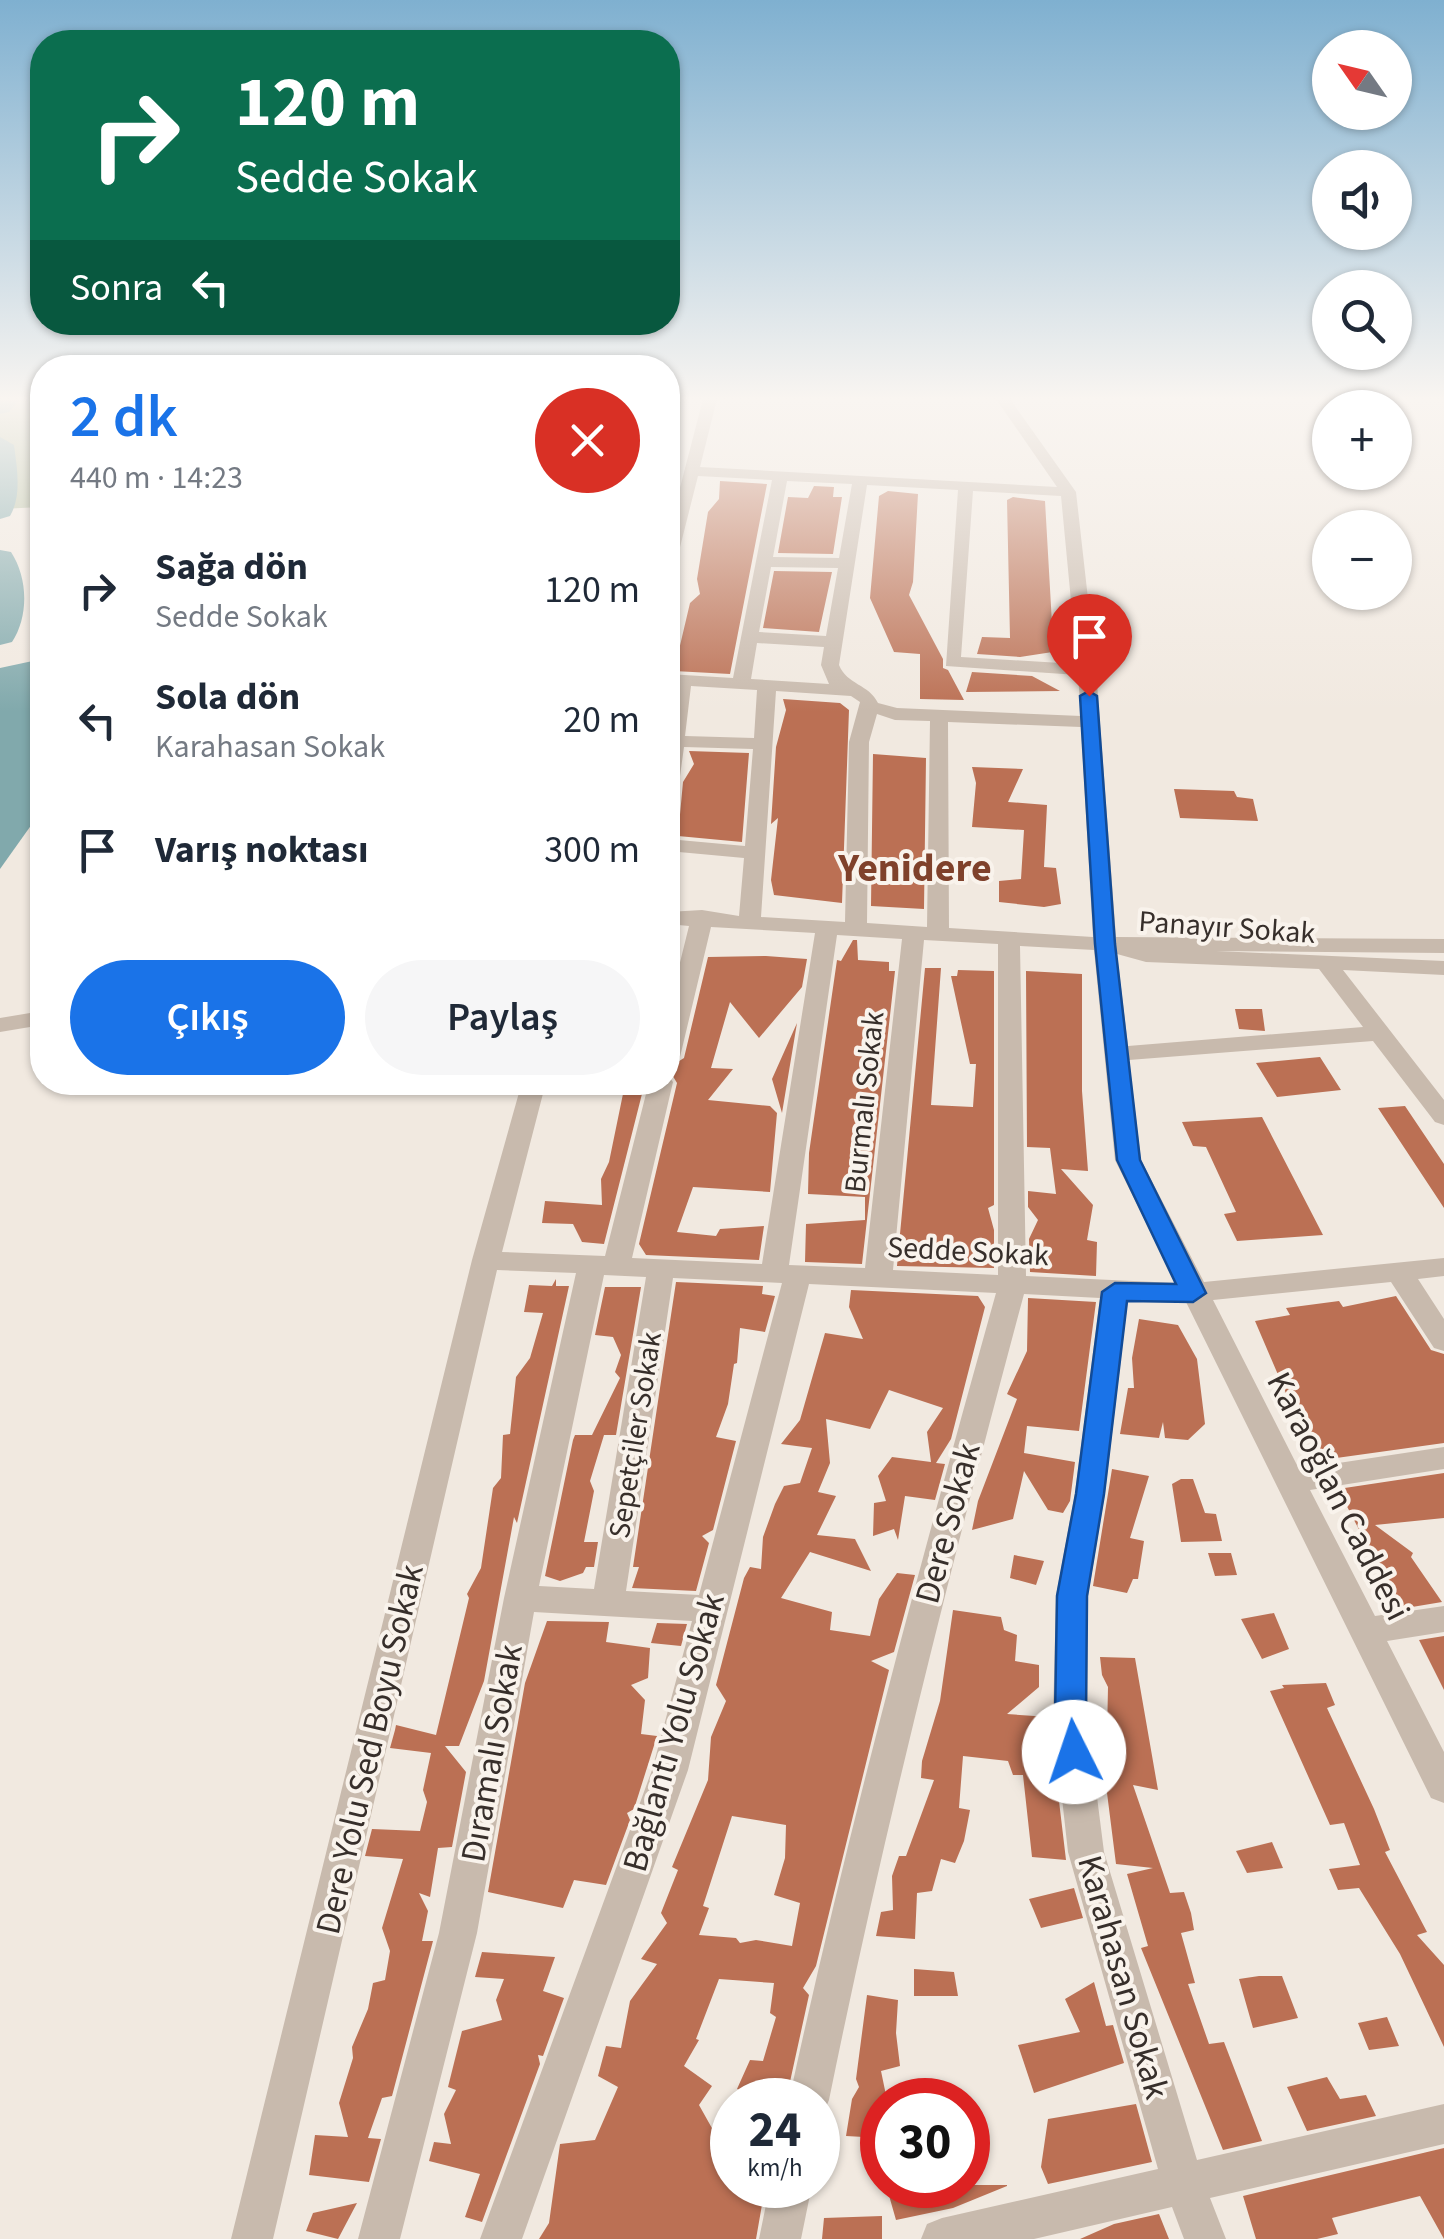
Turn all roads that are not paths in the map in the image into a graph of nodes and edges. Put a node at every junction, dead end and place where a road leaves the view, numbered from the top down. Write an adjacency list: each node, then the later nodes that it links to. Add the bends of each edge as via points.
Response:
1 (775, 503): 5 (street)
2 (856, 503): 6 (street)
3 (965, 503): 9 (street, via 952,662)
4 (1069, 503): 9 (street)
5 (764, 562): 6 (street); 7 (street)
6 (846, 563): 8 (street)
7 (750, 638): 8 (street); 11 (street)
8 (832, 642): 13 (street, via 836,681)
9 (1087, 670): 15 (street)
10 (680, 680): 11 (street)
11 (740, 684): 12 (street)
12 (767, 685): 13 (street); 17 (street)
13 (862, 699): 14 (street, via 894,714); 24 (street)
14 (939, 716): 15 (street); 25 (street, Burmalı Sokak)
15 (1090, 722): 27 (street)
16 (680, 741): 17 (street)
17 (763, 744): 19 (street)
18 (680, 847): 19 (street)
19 (754, 854): 22 (street)
20 (702, 917): 21 (street); 22 (street); 31 (street)
21 (680, 918)
22 (750, 920): 23 (street)
23 (827, 926): 24 (street); 44 (street, Bağlantı Yolu Sokak)
24 (856, 928): 25 (street)
25 (926, 932): 26 (street); 45 (street, Burmalı Sokak)
26 (1009, 938): 27 (street); 46 (street, Dere Sokak)
27 (1105, 944): 28 (street, Panayır Sokak); 29 (street, Panayır Sokak, via 1146,955); 35 (street)
28 (1444, 946)
29 (1326, 965): 30 (street, Panayır Sokak); 34 (street)
30 (1444, 968)
31 (680, 1008)
32 (30, 1020): 33 (street)
33 (0, 1025)
34 (1379, 1033): 35 (street); 38 (street)
35 (1117, 1054): 48 (street, via 1128,1160)
36 (530, 1095): 39 (street, Dere Yolu Sed Boyu Sokak)
37 (657, 1095): 40 (street, Dıramalı Sokak)
38 (1444, 1117)
39 (486, 1260): 40 (street, Sedde Sokak); 62 (street, Dere Yolu Sed Boyu Sokak)
40 (604, 1265): 42 (street, Sedde Sokak); 52 (street, Dıramalı Sokak)
41 (1444, 1267): 43 (street, Sedde Sokak)
42 (661, 1268): 44 (street, Sedde Sokak); 53 (street, Sepetçiler Sokak)
43 (1399, 1272): 48 (street, Sedde Sokak); 49 (street)
44 (786, 1273): 45 (street, Sedde Sokak); 54 (street, Bağlantı Yolu Sokak)
45 (878, 1278): 46 (street, Sedde Sokak)
46 (1012, 1286): 47 (street, Sedde Sokak); 58 (street, Dere Sokak, via 912,1650)
47 (1115, 1292): 48 (street, Sedde Sokak); 60 (street, Karahasan Sokak, via 1072,1596 1070,1718 1086,1852)
48 (1193, 1293): 51 (street, Karaoğlan Caddesi)
49 (1444, 1341)
50 (1444, 1458): 51 (street)
51 (1289, 1482): 56 (street, Karaoğlan Caddesi)
52 (520, 1598): 53 (street); 63 (street, Dıramalı Sokak, via 458,1933)
53 (608, 1603): 54 (street)
54 (710, 1608): 64 (street, Bağlantı Yolu Sokak, via 670,1770)
55 (1444, 1619): 56 (street)
56 (1365, 1631): 57 (street, Karaoğlan Caddesi)
57 (1444, 1787)
58 (814, 2078)
59 (1444, 2124): 60 (street)
60 (1184, 2183): 66 (street); 67 (street, Karahasan Sokak)
61 (786, 2208): 65 (street)
62 (252, 2239)
63 (379, 2239)
64 (501, 2239)
65 (780, 2239)
66 (942, 2239)
67 (1205, 2239)

